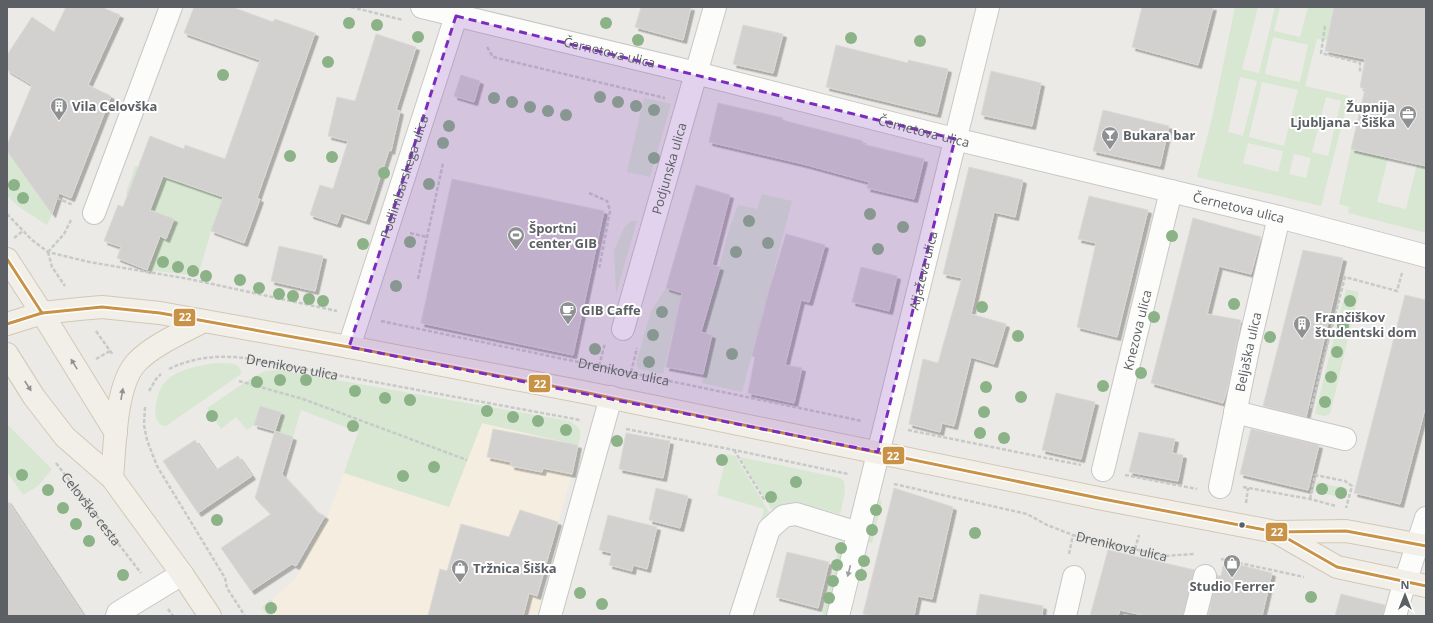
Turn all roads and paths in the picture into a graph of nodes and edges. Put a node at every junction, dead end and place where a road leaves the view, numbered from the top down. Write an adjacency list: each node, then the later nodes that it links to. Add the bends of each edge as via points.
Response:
1 (171, 7): 19 (street)
2 (351, 7): 7 (path)
3 (422, 7): 6 (street, Černetova ulica)
4 (715, 7): 10 (street, Podjunska ulica)
5 (988, 7): 13 (street, Aljaževa ulica)
6 (458, 11): 10 (street, Černetova ulica); 39 (street, Podlimbarskega ulica)
7 (403, 20)
8 (1325, 26): 11 (path, via 1321,53 1360,63)
9 (486, 46): 12 (path, via 493,57 664,98)
10 (696, 73): 13 (street, Černetova ulica); 37 (street, Podjunska ulica)
11 (1360, 73)
12 (667, 92)
13 (956, 138): 15 (street, Černetova ulica); 54 (street, Aljaževa ulica)
14 (444, 163): 24 (path)
15 (1171, 191): 21 (street, Černetova ulica); 57 (street, Knezova ulica)
16 (589, 193): 29 (path, via 607,201 610,211)
17 (57, 198): 18 (path)
18 (73, 204)
19 (94, 213): 26 (path, via 78,207 64,234)
20 (7, 214): 22 (path)
21 (1279, 217): 27 (street, Černetova ulica); 46 (street, Beljaška ulica)
22 (23, 231): 25 (path); 26 (path)
23 (409, 233): 24 (path)
24 (427, 237): 31 (path)
25 (9, 250): 33 (main road)
26 (48, 252): 28 (path); 32 (path)
27 (1426, 256)
28 (52, 267)
29 (599, 268)
30 (1403, 268): 50 (path, via 1397,291 1344,277)
31 (418, 280)
32 (341, 312)
33 (42, 313): 35 (main road, via 102,307 140,310); 36 (main road); 51 (main road, one-way to 33)
34 (378, 320): 47 (path, Drenikova ulica)
35 (204, 321): 39 (main road); 51 (main road, one-way to 35, via 122,390 136,363 150,351)
36 (7, 324)
37 (623, 329)
38 (101, 338): 40 (path)
39 (349, 347): 44 (main road)
40 (110, 351)
41 (7, 354): 59 (main road, one-way to 59, via 65,437)
42 (239, 381): 56 (path, via 303,399)
43 (149, 392): 48 (path, Drenikova ulica, via 156,379 166,370 199,358 220,356 245,358)
44 (611, 397): 48 (street); 54 (main road)
45 (145, 406): 84 (path, via 144,425 157,466)
46 (1235, 412): 50 (street); 61 (street, Beljaška ulica)
47 (866, 421)
48 (604, 425): 53 (path, Drenikova ulica); 85 (street)
49 (903, 429): 57 (path)
50 (1305, 429): 52 (street)
51 (116, 433): 59 (main road)
52 (1345, 440)
53 (734, 450): 58 (path, Drenikova ulica); 68 (path)
54 (878, 452): 69 (main road); 70 (street, Aljaževa ulica)
55 (55, 460): 80 (path, Celovška cesta)
56 (467, 460)
57 (1103, 470): 61 (path, via 1197,489)
58 (854, 476)
59 (112, 478): 76 (main road)
60 (890, 483): 73 (path, Drenikova ulica, via 1027,514 1073,535)
61 (1220, 487): 62 (path)
62 (1248, 488): 63 (path); 64 (path)
63 (1310, 499): 65 (path); 65 (path, via 1315,475 1344,481 1352,486)
64 (1246, 503)
65 (1346, 508): 66 (path)
66 (1354, 510)
67 (1426, 518): 72 (street)
68 (777, 521): 70 (street, via 784,516 796,514); 86 (street, via 769,529 764,542)
69 (1276, 532): 72 (main road, via 1346,531); 79 (main road, via 1337,567)
70 (858, 533): 87 (street, Aljaževa ulica, one-way to 87)
71 (1139, 535): 73 (path)
72 (1422, 546): 79 (street)
73 (1135, 549): 74 (path, Drenikova ulica, via 1164,556)
74 (1200, 555)
75 (1210, 566): 78 (path); 89 (street)
76 (182, 574): 80 (street); 83 (main road)
77 (1074, 577): 88 (street)
78 (1305, 577)
79 (1416, 583): 90 (street)
80 (154, 591): 81 (street); 82 (path, Celovška cesta)
81 (117, 616)
82 (173, 616)
83 (210, 616)
84 (245, 616)
85 (550, 616)
86 (741, 616)
87 (838, 616)
88 (1065, 616)
89 (1195, 616)
90 (1395, 616)

